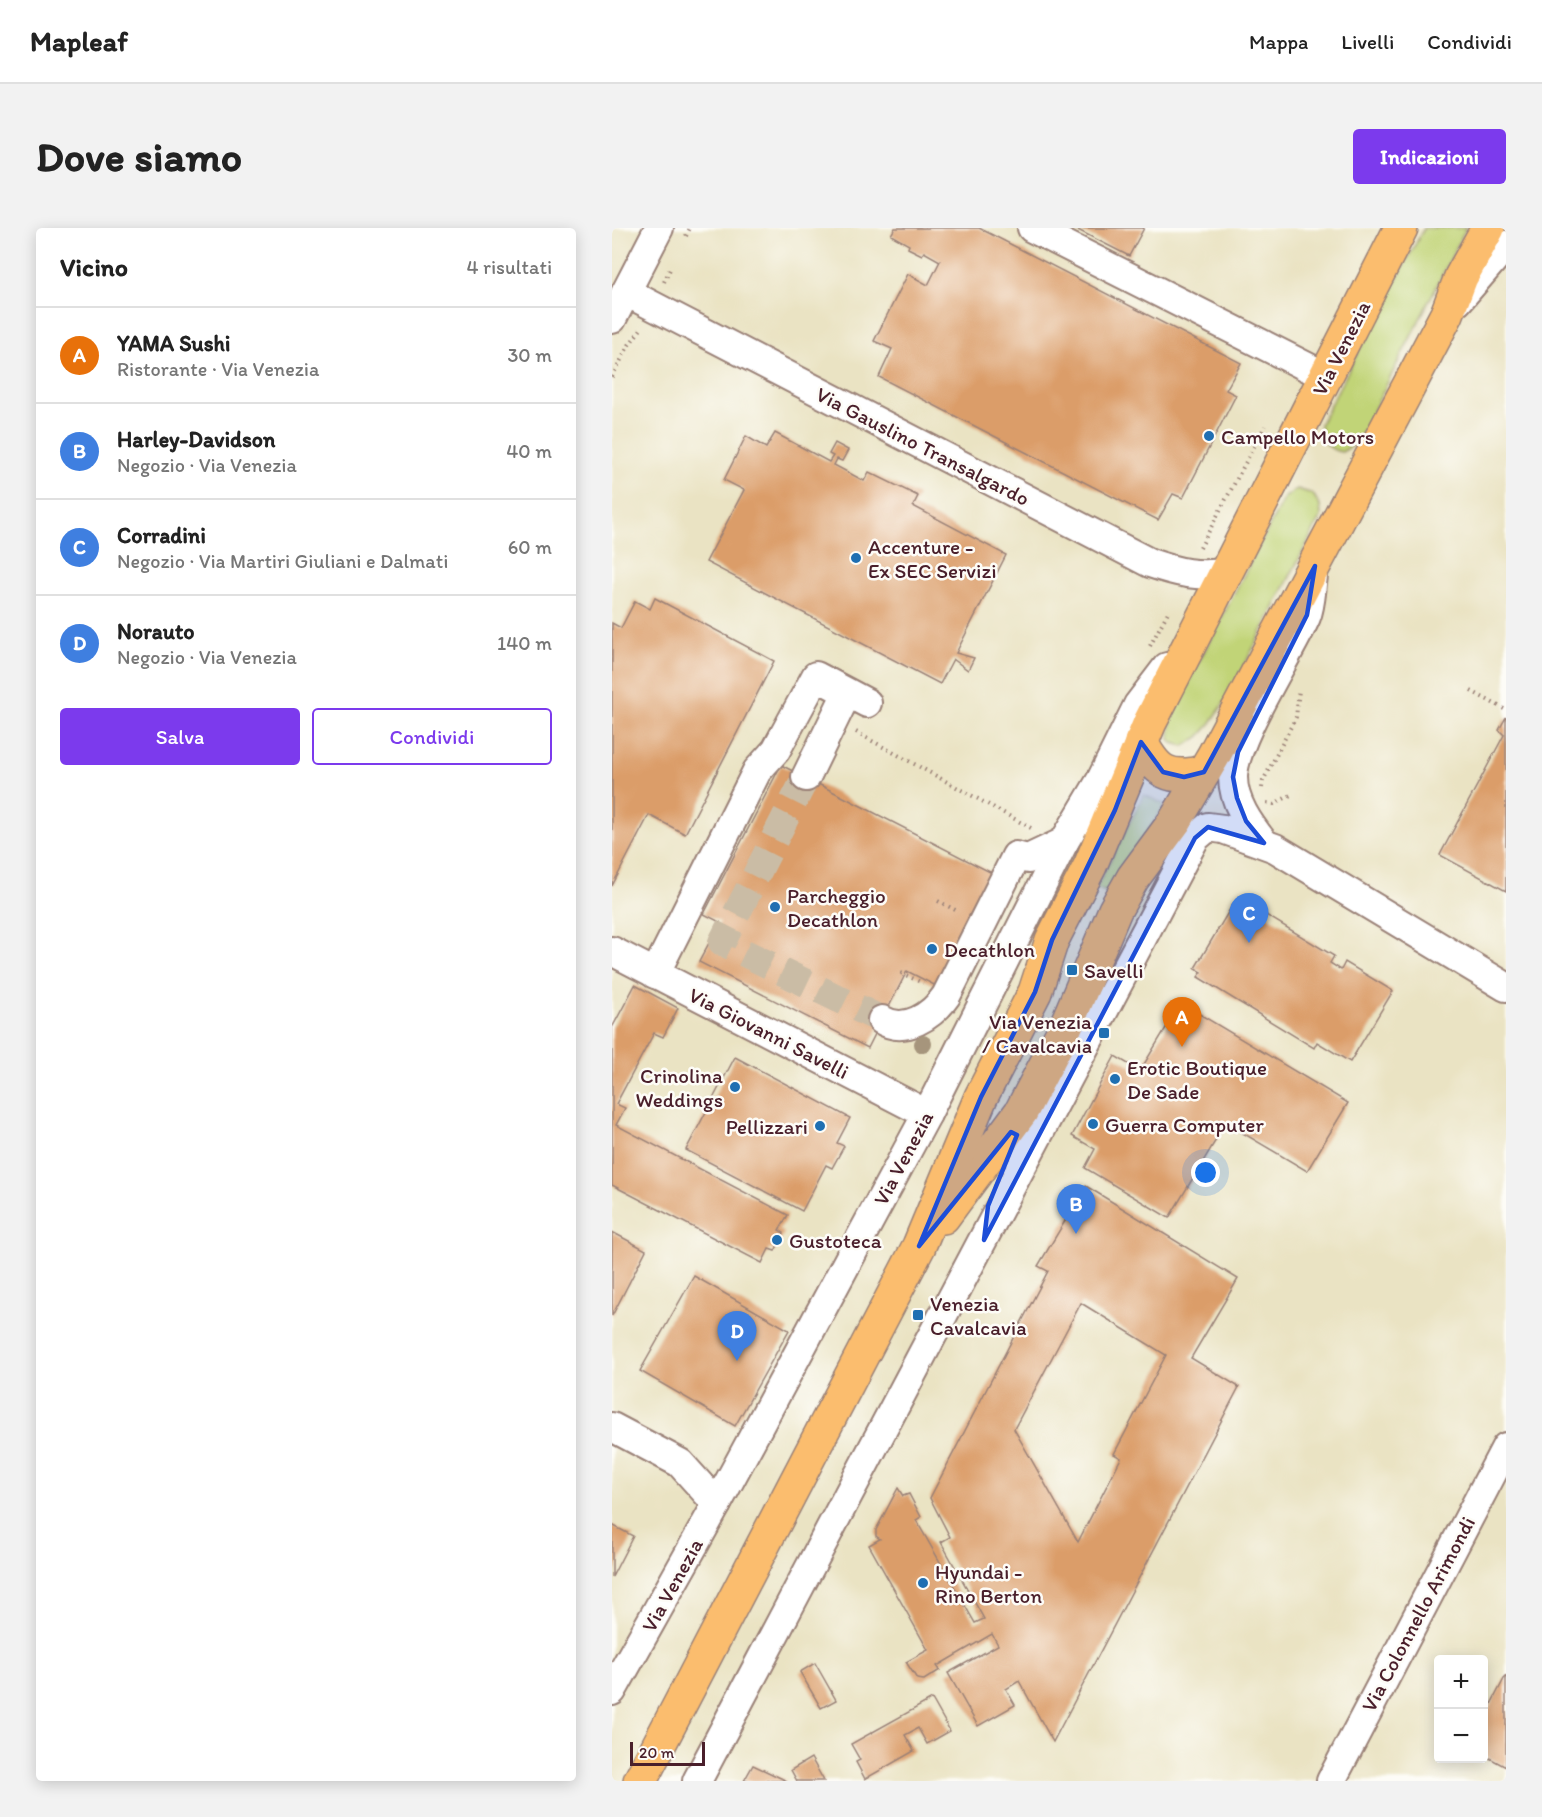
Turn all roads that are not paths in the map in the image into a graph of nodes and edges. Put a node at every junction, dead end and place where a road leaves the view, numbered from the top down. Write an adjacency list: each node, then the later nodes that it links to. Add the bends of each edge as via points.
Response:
1 (658, 228): 6 (street)
2 (1032, 228): 9 (street)
3 (1401, 228): 9 (main road, Via Venezia)
4 (1488, 228): 7 (main road, Via Venezia, via 1461,277)
5 (1506, 245): 7 (street)
6 (626, 292): 8 (street); 11 (street, Via Gauslino Transalgardo, via 1150,562 1186,575)
7 (1447, 314): 10 (main road, Via Venezia)
8 (612, 319)
9 (1327, 377): 11 (main road, Via Venezia)
10 (1315, 566): 14 (main road, Via Venezia); 19 (street, Via Venezia, via 1307,615 1243,741 1233,777 1246,821)
11 (1227, 572): 12 (main road, Via Venezia)
12 (1198, 628): 13 (main road, Via Venezia); 18 (street, Via Venezia, via 1138,705 1101,780)
13 (1141, 742): 14 (main road, via 1163,772 1184,777); 27 (main road, Via Venezia, via 1090,866 1052,940 1035,992 981,1098)
14 (1204, 772): 16 (main road, Via Venezia)
15 (806, 777): 21 (street, via 834,720 857,698 816,676 776,750 757,771)
16 (1175, 821): 17 (street); 24 (main road, Via Venezia, via 1115,910 1065,1028)
17 (1208, 827): 19 (street); 26 (street, Via Venezia, via 1195,838)
18 (1051, 836): 23 (street, via 1028,859 1016,856 945,996 931,1014 904,1024 891,1025); 25 (street, Via Venezia)
19 (1269, 845): 22 (street)
20 (612, 951): 21 (street, Via Giovanni Savelli)
21 (655, 974): 25 (street, Via Giovanni Savelli)
22 (1506, 987)
23 (882, 1020)
24 (1021, 1112): 26 (street, Via Venezia, via 988,1206); 27 (main road, Via Venezia)
25 (927, 1114): 30 (street, Via Venezia)
26 (984, 1240): 33 (street, Via Venezia)
27 (919, 1246): 32 (main road, Via Venezia)
28 (612, 1427): 30 (street, via 680,1463)
29 (1506, 1447): 34 (street, Via Colonnello Arimondi)
30 (717, 1504): 31 (street, Via Venezia)
31 (612, 1691)
32 (644, 1774)
33 (697, 1781)
34 (1331, 1781)

